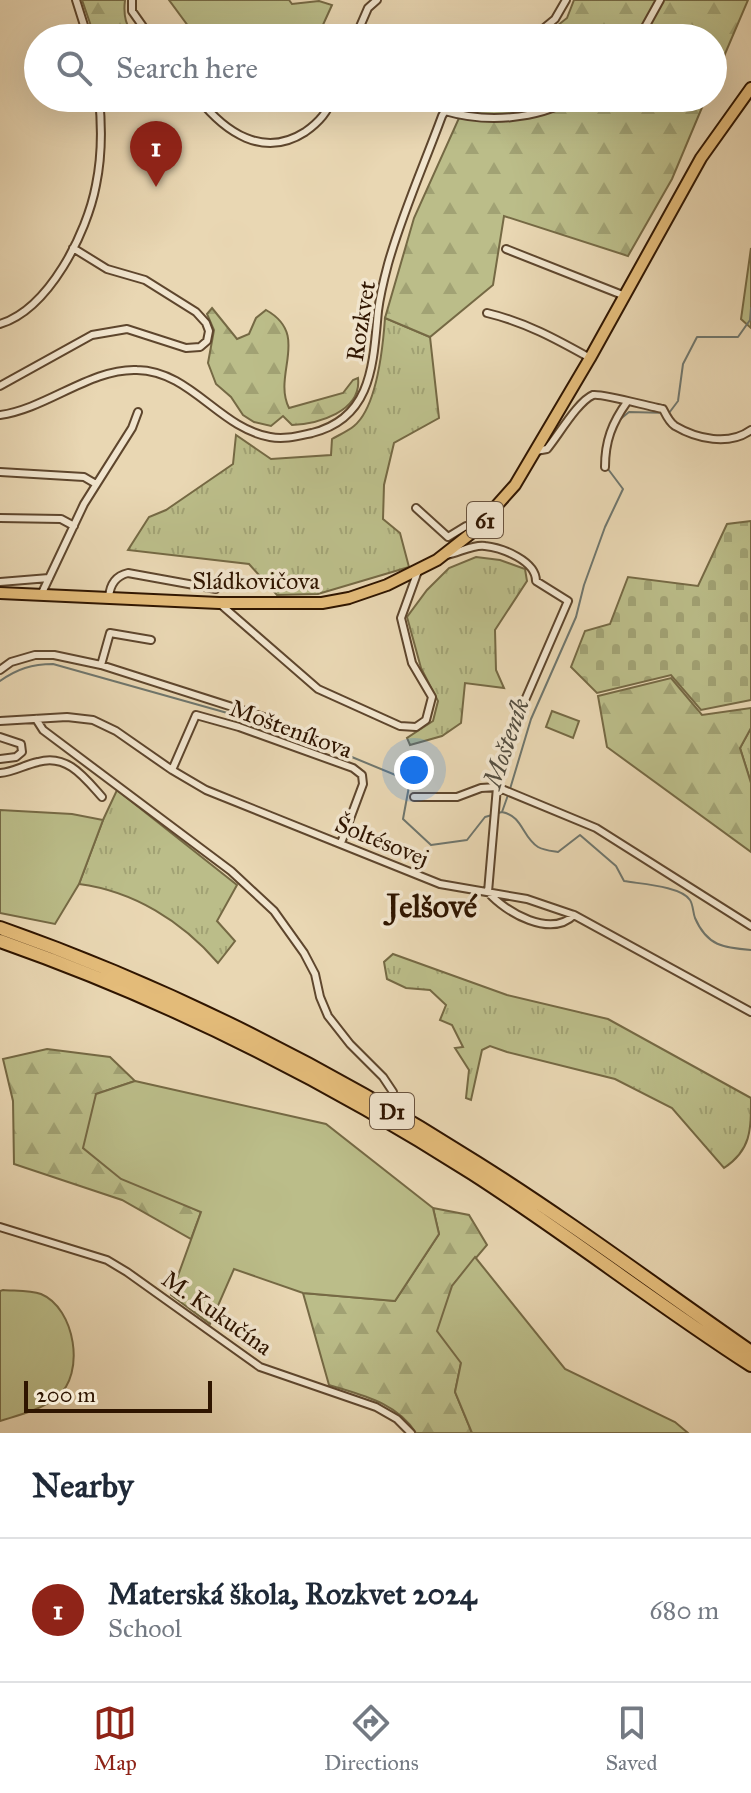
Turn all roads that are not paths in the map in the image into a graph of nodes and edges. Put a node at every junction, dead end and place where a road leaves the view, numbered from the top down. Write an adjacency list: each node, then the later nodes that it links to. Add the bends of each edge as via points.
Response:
1 (76, 0): 6 (street)
2 (132, 0): 7 (street)
3 (377, 0): 8 (street)
4 (566, 0): 9 (street)
5 (660, 0): 10 (street)
6 (84, 24)
7 (141, 24)
8 (361, 24)
9 (549, 24)
10 (647, 24)
11 (751, 88): 20 (main road, Sládkovičova / 61, via 701,158)
12 (100, 112): 18 (street, via 97,184)
13 (210, 112): 14 (street, via 238,135 276,144 301,134)
14 (325, 112)
15 (445, 112): 27 (street, Rozkvet, via 389,262 369,380 358,402 334,425 272,438 232,421 179,382 135,370 98,378 29,409)
16 (449, 112): 17 (street, via 474,119)
17 (537, 112)
18 (73, 248): 22 (street, via 33,305); 24 (street, via 107,269 145,280 196,312 206,323 207,341 186,348 127,329 92,335)
19 (506, 249): 20 (street)
20 (625, 296): 23 (main road, Sládkovičova / 61)
21 (487, 313): 23 (street, via 515,319)
22 (0, 324)
23 (590, 358): 29 (main road, Sládkovičova / 61)
24 (0, 386)
25 (627, 402): 28 (street, Sládkovičova, via 663,409 675,426 705,438 724,439); 29 (street, Sládkovičova, via 594,395 547,449); 30 (street, via 614,420)
26 (138, 412): 32 (street)
27 (0, 415)
28 (751, 430)
29 (536, 451): 36 (main road, Sládkovičova / 61, via 508,495)
30 (605, 467)
31 (0, 472): 32 (street, via 84,477)
32 (96, 484): 35 (street)
33 (416, 508): 36 (street, via 448,537 466,526)
34 (0, 518): 35 (street, via 61,519)
35 (74, 526): 39 (street)
36 (474, 531): 37 (main road, Sládkovičova / 61)
37 (443, 556): 38 (main road, Sládkovičova / 61); 57 (street, via 482,545 509,553 528,564 536,581 568,601 519,714)
38 (418, 571): 45 (main road, Sládkovičova / 61, via 334,602); 45 (street, via 401,618 412,663 432,697 426,720 416,727 400,726 318,689)
39 (49, 578): 40 (street); 43 (street)
40 (0, 582)
41 (216, 589): 44 (street, Sládkovičova, via 128,573 112,584)
42 (0, 593): 43 (main road, Sládkovičova / 61)
43 (41, 595): 44 (main road, Sládkovičova / 61)
44 (109, 597): 45 (main road, Sládkovičova / 61)
45 (219, 603)
46 (151, 640): 47 (street, via 110,633)
47 (101, 665): 48 (street, Mošteníkova, via 35,655); 49 (street, Mošteníkova)
48 (0, 670)
49 (200, 706): 51 (street, Mošteníkova); 55 (street, Mošteníkova); 60 (street, Mošteníkova, via 239,727 362,775)
50 (36, 719): 52 (street, Šoltésovej); 55 (street, Šoltésovej, via 93,720); 67 (street, via 43,730 231,871 274,911 315,974 328,1016)
51 (270, 719)
52 (0, 721)
53 (0, 737): 54 (street, via 21,744 22,752)
54 (0, 759)
55 (172, 770): 60 (street, Šoltésovej, via 206,790)
56 (0, 773): 58 (street, via 56,759 80,773)
57 (497, 787): 59 (street, via 457,797); 61 (street); 63 (street, via 596,828)
58 (102, 797)
59 (414, 797)
60 (341, 843): 61 (street, Šoltésovej, via 440,884)
61 (488, 892): 62 (street, Šoltésovej); 62 (street, via 506,909 543,924 562,923)
62 (574, 915): 66 (street, Šoltésovej)
63 (751, 926)
64 (0, 928): 69 (highway, D1, via 203,1012 379,1104 527,1196)
65 (0, 941): 70 (highway, D1, via 198,1023 373,1114 522,1206)
66 (751, 1012)
67 (393, 1092)
68 (0, 1227): 71 (street, M. Kukučína, via 107,1260 260,1367 376,1407)
69 (751, 1352)
70 (751, 1365)
71 (411, 1433)

